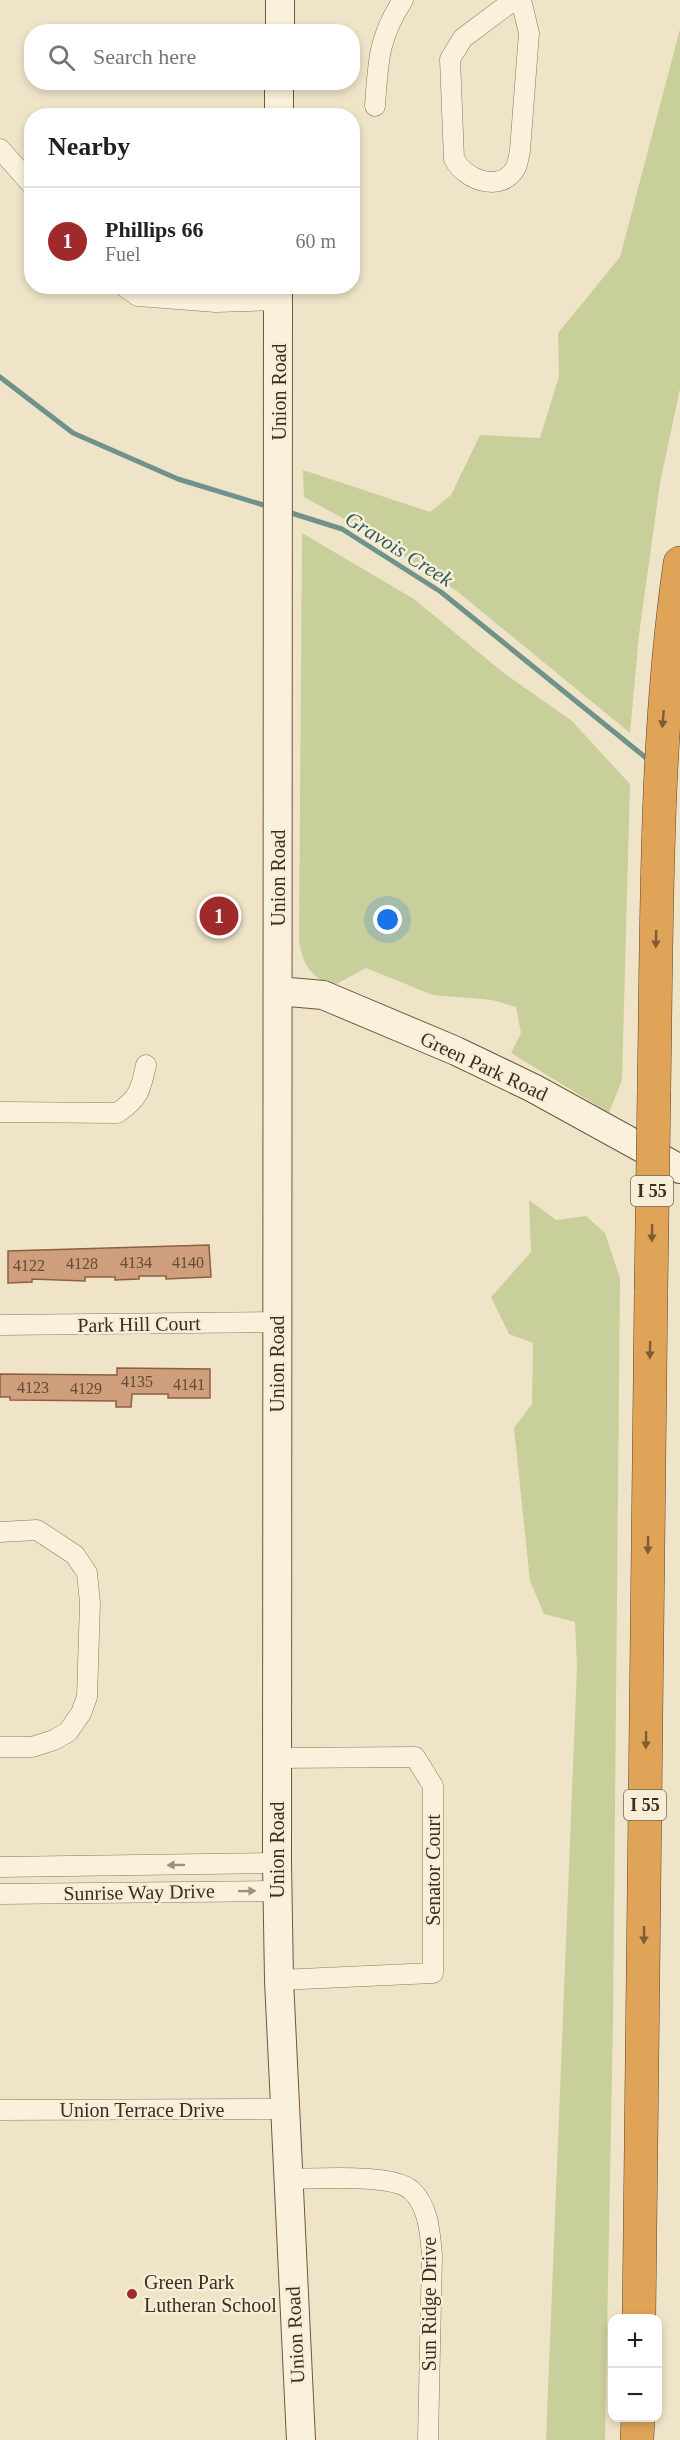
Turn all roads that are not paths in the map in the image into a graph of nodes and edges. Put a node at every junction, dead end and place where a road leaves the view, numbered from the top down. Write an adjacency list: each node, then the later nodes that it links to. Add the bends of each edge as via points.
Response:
1 (280, 0): 5 (main road)
2 (403, 0): 7 (street, via 380,45)
3 (514, 0): 4 (street, via 463,38 450,59 454,159 463,171 491,183 508,177 516,167 520,150 529,33)
4 (521, 0)
5 (280, 24)
6 (279, 90): 8 (main road)
7 (375, 106)
8 (279, 108)
9 (0, 149): 10 (street)
10 (24, 176)
11 (135, 294): 12 (street, via 216,302)
12 (271, 294)
13 (278, 294): 15 (main road, Union Road)
14 (680, 563): 31 (highway, I 55, one-way to 31, bridge, via 662,730 657,880)
15 (278, 991): 18 (main road, Green Park Road, via 323,995 456,1051); 19 (main road, Union Road)
16 (146, 1065): 17 (street, via 141,1089 132,1104 117,1113)
17 (0, 1112)
18 (680, 1169)
19 (278, 1322): 20 (street, Park Hill Court); 23 (main road, Union Road)
20 (0, 1325)
21 (0, 1532): 22 (street, via 37,1530 75,1555 87,1573 90,1603 87,1697 81,1713 68,1732 54,1740 32,1747)
22 (0, 1747)
23 (277, 1758): 25 (main road, Union Road); 27 (street, Senator Court, via 415,1757 433,1786 433,1973)
24 (0, 1867): 25 (street, Sunrise Way Drive, one-way to 24)
25 (277, 1877): 26 (street, Sunrise Way Drive, one-way to 25); 27 (main road, Union Road)
26 (0, 1894)
27 (279, 1980): 28 (main road, Union Road)
28 (284, 2109): 29 (street, Union Terrace Drive); 30 (main road, Union Road)
29 (0, 2110)
30 (287, 2179): 33 (main road, Union Road); 34 (street, Sun Ridge Drive, via 356,2178 400,2183 412,2190 419,2202 430,2226 432,2255)
31 (639, 2314)
32 (638, 2422): 35 (highway)
33 (301, 2440)
34 (428, 2440)
35 (637, 2440)

